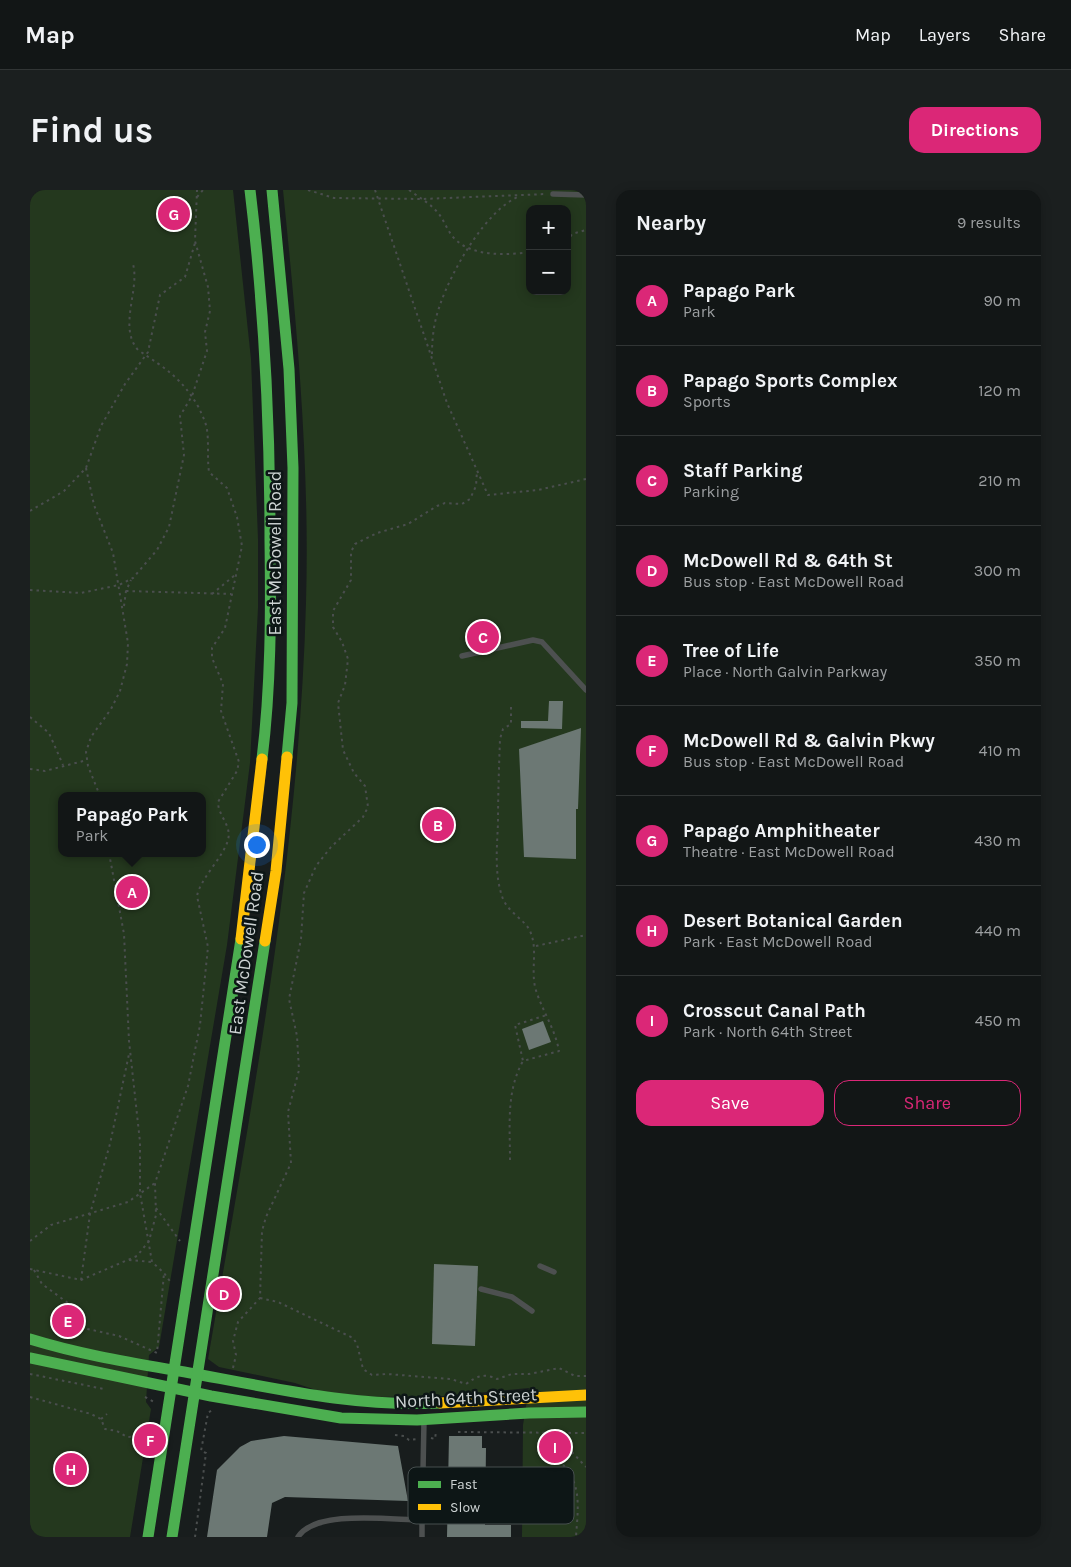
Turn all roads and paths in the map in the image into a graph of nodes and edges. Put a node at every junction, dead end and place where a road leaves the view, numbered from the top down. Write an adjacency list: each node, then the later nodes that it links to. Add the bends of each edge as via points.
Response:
1 (197, 190): 11 (path)
2 (203, 190): 11 (path)
3 (250, 190): 72 (main road, East McDowell Road, via 266,369 270,654 262,773 238,966)
4 (272, 190): 74 (main road, East McDowell Road, via 289,368 293,468 292,703 276,871)
5 (308, 190): 12 (path, via 334,198)
6 (375, 190): 12 (path)
7 (410, 190): 13 (path)
8 (553, 194): 9 (path); 10 (lane)
9 (522, 195): 13 (path); 17 (path, via 500,208)
10 (586, 195)
11 (197, 197): 16 (path)
12 (379, 198): 13 (path); 21 (path)
13 (423, 199): 17 (path, via 439,215 454,239)
14 (586, 230): 15 (path)
15 (571, 236)
16 (195, 241): 20 (path, via 185,277 160,295); 22 (path, via 208,287 210,311 205,332 207,351)
17 (470, 248): 18 (path, via 506,255); 21 (path, via 439,306 432,337)
18 (526, 252)
19 (133, 264): 20 (path, via 136,280 130,336 132,343)
20 (146, 356): 22 (path, via 183,383); 23 (path, via 125,384 101,426)
21 (432, 356): 24 (path, via 447,402)
22 (192, 396): 27 (path, via 208,431 206,455 209,472 227,488 236,518 242,546); 28 (path, via 180,416 184,454 169,527 157,550)
23 (86, 468): 26 (path, via 64,491); 29 (path, via 94,505 113,554)
24 (477, 471): 25 (path, via 488,496 538,490); 67 (path, via 476,486 470,499 462,504 445,503 408,524 377,533 355,544 351,552 351,580 333,610 333,627 348,660 345,685 338,703 343,750 354,773 365,786 368,807 363,817 316,866 304,893 301,939 289,999 297,1036 299,1070 288,1112 291,1162 262,1231)
25 (586, 479)
26 (30, 511)
27 (237, 574): 32 (path); 33 (path)
28 (133, 578): 29 (path); 31 (path)
29 (119, 585): 30 (path, via 80,593); 34 (path)
30 (30, 590)
31 (126, 591): 32 (path); 34 (path)
32 (211, 594): 33 (path)
33 (231, 594): 50 (path, via 225,628 212,648 212,658 223,684 222,710 239,766 218,802 227,823 228,839 198,889 208,947 200,1025 188,1086)
34 (124, 611): 39 (path, via 127,664 111,709 91,737)
35 (462, 656): 36 (lane, via 533,640 542,642)
36 (586, 690)
37 (511, 707): 45 (path, via 511,724 503,729 500,739 497,869 503,899 514,916 529,928)
38 (30, 717): 40 (path, via 49,733)
39 (87, 760): 40 (path); 42 (path)
40 (63, 765): 41 (path, via 45,771)
41 (30, 769)
42 (99, 792)
43 (110, 857): 47 (path, via 124,934)
44 (586, 935): 45 (path)
45 (536, 946): 48 (path, via 536,987 559,1051)
46 (547, 1015): 48 (path, via 515,1025)
47 (130, 1052): 51 (path, via 140,1142); 53 (path, via 110,1144)
48 (523, 1061): 49 (path, via 510,1094)
49 (510, 1160)
50 (155, 1183): 51 (path); 52 (path)
51 (140, 1193): 53 (path, via 128,1202); 55 (path)
52 (156, 1208): 55 (path); 56 (path)
53 (90, 1214): 54 (path, via 51,1225); 64 (path)
54 (30, 1240)
55 (149, 1241): 57 (path, via 137,1256); 58 (path)
56 (180, 1241)
57 (127, 1260): 58 (path); 64 (path)
58 (152, 1262): 63 (path)
59 (540, 1266): 62 (lane)
60 (30, 1269): 61 (path)
61 (34, 1270): 63 (path, via 42,1284 68,1303 68,1315 83,1328 120,1336 157,1354); 64 (path)
62 (554, 1272)
63 (164, 1273): 65 (path)
64 (80, 1280)
65 (172, 1284)
66 (481, 1289): 68 (lane, via 512,1297)
67 (260, 1298): 71 (path, via 238,1322 233,1341 236,1355); 75 (path, via 278,1302 353,1338 363,1369 372,1375 451,1379 466,1384 478,1375 497,1380 512,1374 559,1368 575,1376)
68 (532, 1311)
69 (30, 1339): 72 (main road, North 64th Street)
70 (30, 1358): 76 (main road, North 64th Street)
71 (233, 1368)
72 (173, 1370): 74 (main road, North 64th Street); 76 (main road, East McDowell Road)
73 (30, 1374): 77 (path)
74 (196, 1374): 78 (main road, East McDowell Road); 83 (main road, North 64th Street, via 312,1398)
75 (586, 1376)
76 (170, 1388): 78 (main road, North 64th Street); 104 (main road, East McDowell Road)
77 (107, 1390)
78 (194, 1392): 88 (main road, North 64th Street, via 323,1417); 105 (main road, East McDowell Road)
79 (586, 1395): 83 (main road, North 64th Street)
80 (30, 1397): 87 (path)
81 (143, 1397): 82 (path)
82 (155, 1403)
83 (424, 1404): 88 (main road)
84 (216, 1407): 106 (path, via 208,1413 201,1451 206,1453)
85 (586, 1412): 88 (main road, North 64th Street, via 532,1412)
86 (107, 1414): 87 (path)
87 (101, 1419): 95 (path, via 105,1429 127,1437)
88 (424, 1421): 98 (lane)
89 (438, 1431): 96 (path)
90 (449, 1431): 91 (path)
91 (547, 1433): 92 (path); 99 (path, via 543,1441)
92 (554, 1433): 93 (path); 100 (path)
93 (586, 1433)
94 (392, 1434): 97 (path)
95 (153, 1436)
96 (432, 1438)
97 (412, 1439)
98 (423, 1467)
99 (564, 1467)
100 (586, 1467)
101 (574, 1484): 109 (path)
102 (408, 1520): 107 (lane, via 326,1521 303,1529)
103 (422, 1524): 108 (lane)
104 (148, 1537)
105 (172, 1537)
106 (195, 1537)
107 (298, 1537)
108 (422, 1537)
109 (576, 1537)

